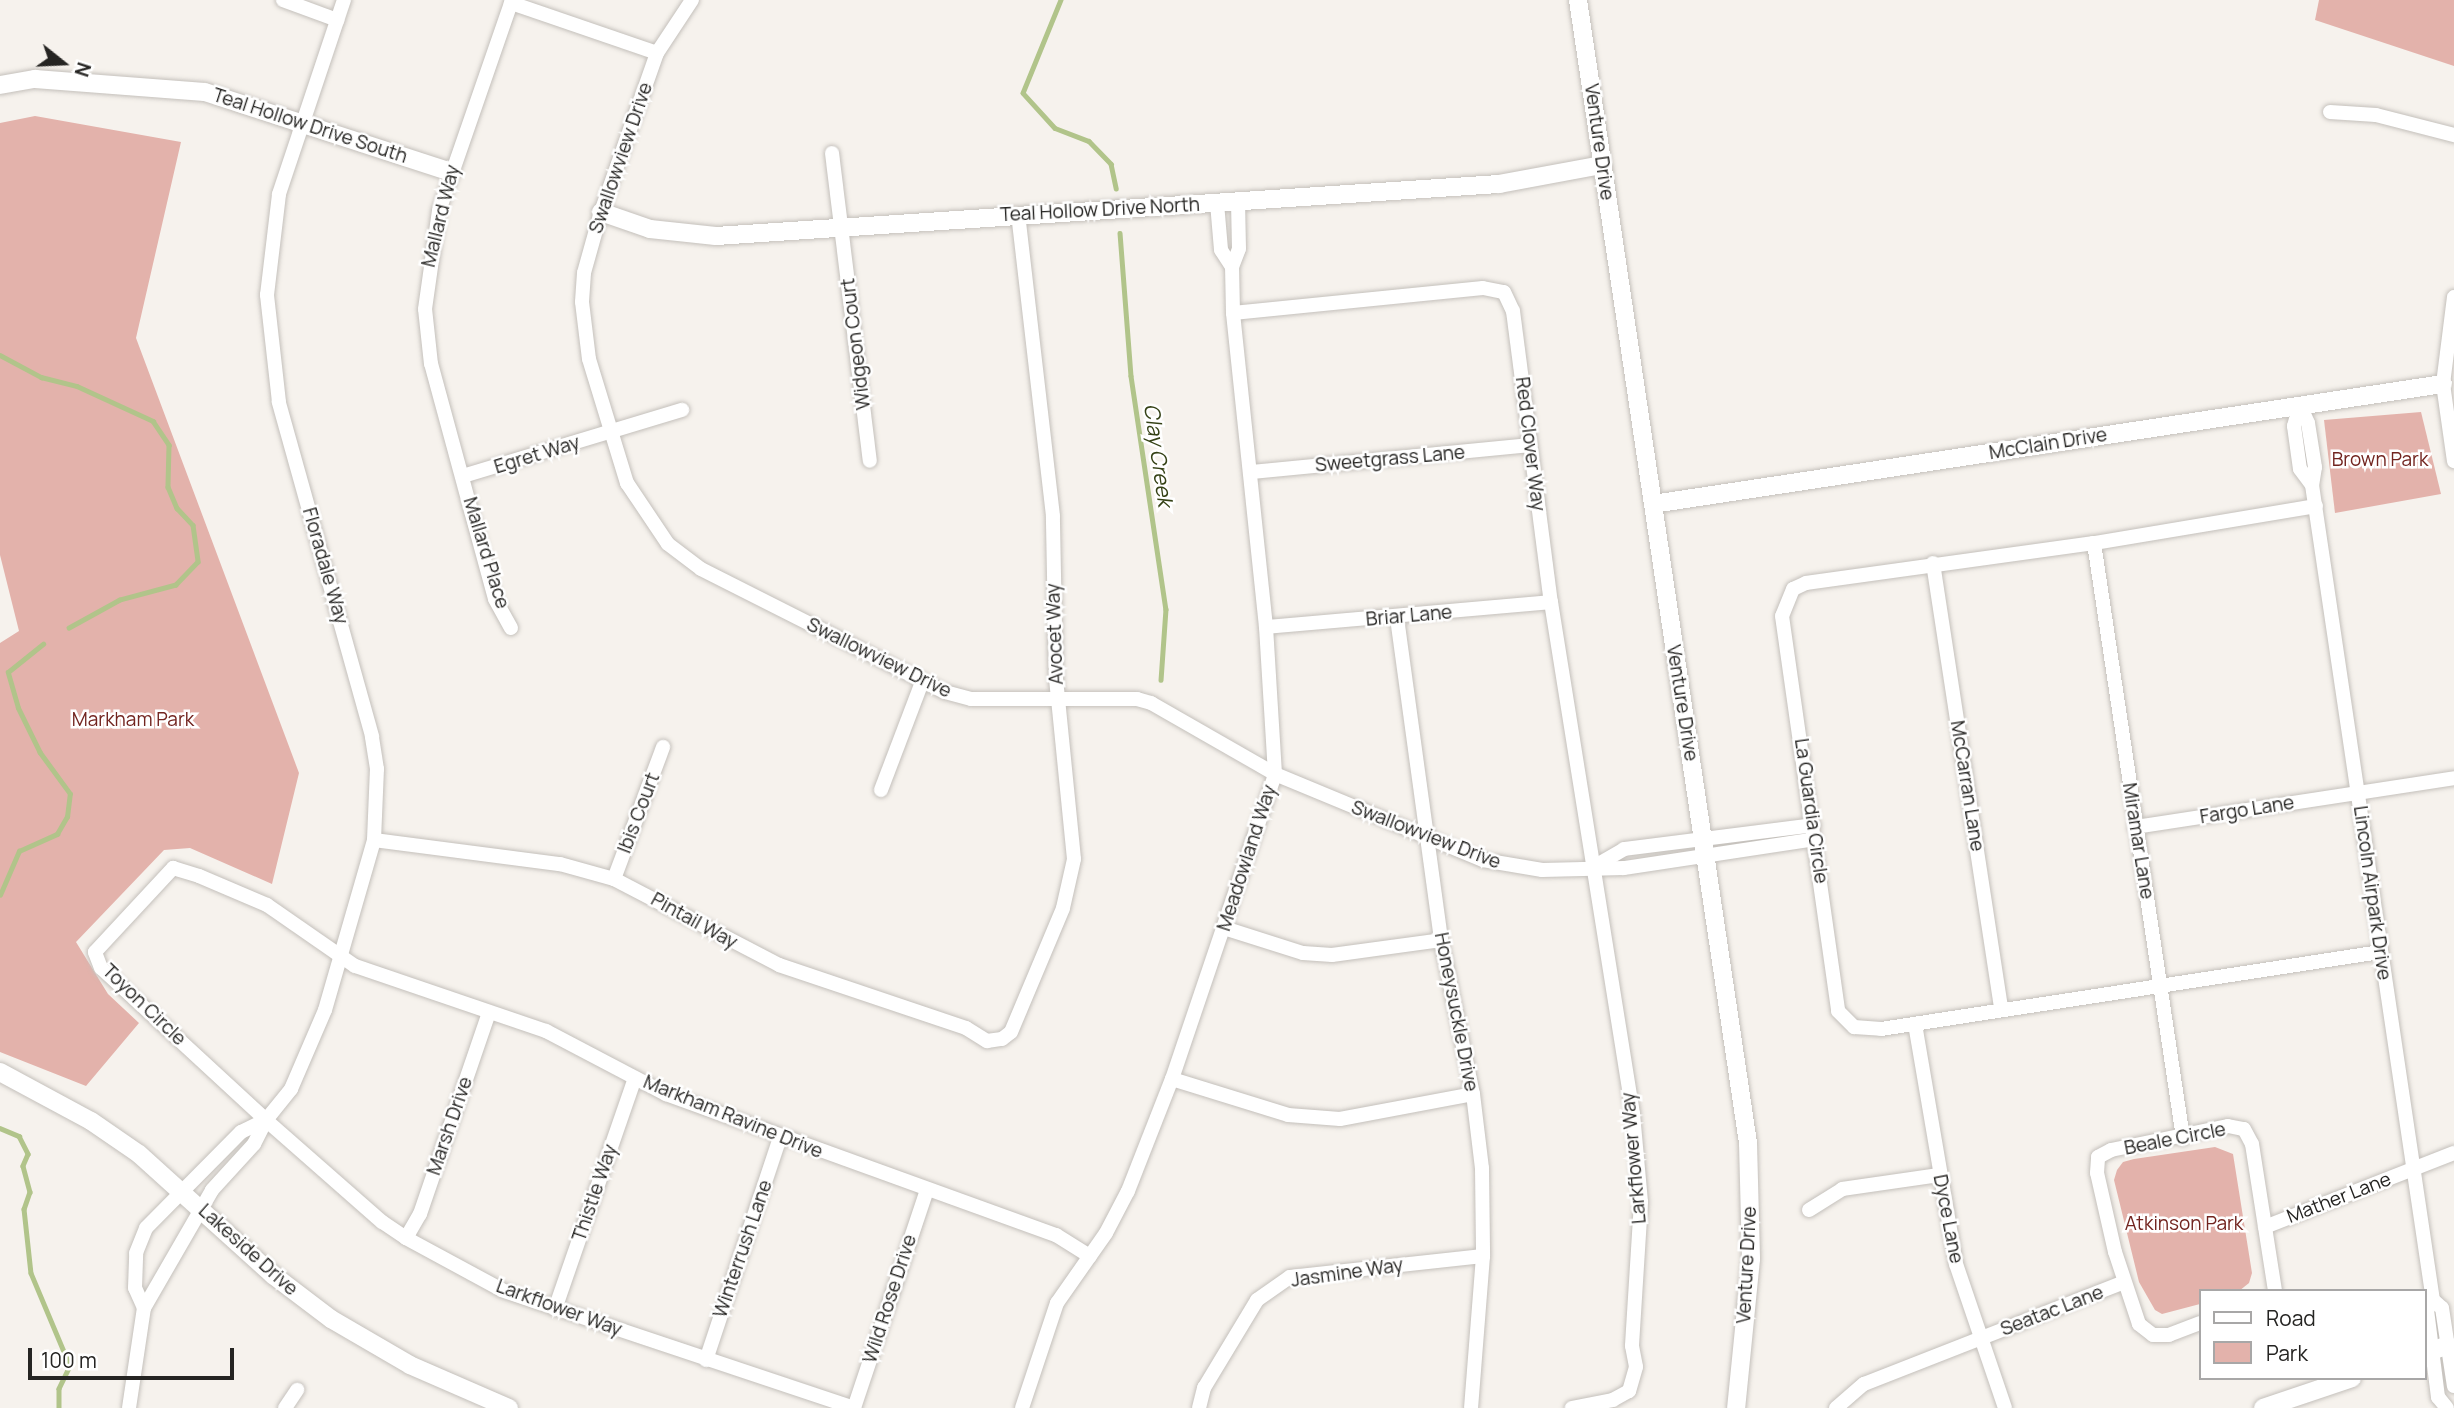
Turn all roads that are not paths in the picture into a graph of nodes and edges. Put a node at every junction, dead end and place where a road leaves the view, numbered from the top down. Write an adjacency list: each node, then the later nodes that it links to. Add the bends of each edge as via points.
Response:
1 (283, 0): 6 (street)
2 (344, 0): 6 (street, Floradale Way)
3 (692, 0): 7 (street, Swallowview Drive)
4 (1578, 0): 13 (street, Venture Drive)
5 (512, 2): 7 (street); 14 (street, Mallard Way)
6 (337, 20): 10 (street, Floradale Way)
7 (657, 53): 17 (street, Swallowview Drive)
8 (0, 85): 10 (street, Teal Hollow Drive South, via 35,79 205,93)
9 (2330, 112): 11 (street, via 2376,116)
10 (301, 121): 14 (street, Teal Hollow Drive South); 49 (street, Floradale Way, via 273,228 269,328 279,402 372,736 377,769)
11 (2454, 135)
12 (832, 153): 19 (street, Widgeon Court)
13 (1602, 165): 15 (street, Teal Hollow Drive North, via 1499,184); 32 (street, Venture Drive)
14 (451, 172): 31 (street, Mallard Way, via 430,251 425,309 431,364)
15 (1238, 201): 16 (street, Teal Hollow Drive North); 20 (street, Meadowland Way, via 1239,249)
16 (1217, 203): 18 (street, Teal Hollow Drive North); 20 (street, Meadowland Way, via 1221,250)
17 (601, 212): 19 (street, Teal Hollow Drive North, via 678,235); 26 (street, Swallowview Drive, via 584,274 582,302 589,359)
18 (1018, 214): 19 (street, Teal Hollow Drive North); 41 (street, Avocet Way, via 1053,516)
19 (841, 226): 28 (street, Widgeon Court)
20 (1232, 267): 22 (street, Meadowland Way)
21 (2454, 298): 23 (street)
22 (1233, 313): 27 (street, Red Clover Way, via 1483,288 1504,292 1513,311); 30 (street, Meadowland Way)
23 (2443, 384): 24 (street, McClain Drive); 29 (street)
24 (2300, 405): 32 (street, McClain Drive); 33 (street, Lincoln Airpark Drive, via 2308,423 2315,467)
25 (682, 410): 26 (street, Egret Way)
26 (610, 432): 31 (street, Egret Way); 40 (street, Swallowview Drive, via 627,483 668,544 701,569)
27 (1529, 445): 30 (street, Sweetgrass Lane); 36 (street, Red Clover Way)
28 (870, 461)
29 (2454, 461)
30 (1251, 472): 38 (street, Meadowland Way)
31 (463, 476): 39 (street, Mallard Place, via 495,598)
32 (1653, 503): 51 (street, Venture Drive)
33 (2316, 506): 34 (street, La Guardia Circle); 46 (street, Lincoln Airpark Drive)
34 (2094, 543): 35 (street, La Guardia Circle); 47 (street, Miramar Lane)
35 (1933, 564): 48 (street, La Guardia Circle, via 1806,583 1793,589 1785,601 1782,616); 59 (street, McCarran Lane)
36 (1552, 602): 37 (street, Briar Lane); 52 (street, Red Clover Way)
37 (1396, 618): 38 (street, Briar Lane); 50 (street, Honeysuckle Drive)
38 (1266, 627): 43 (street, Meadowland Way)
39 (511, 628)
40 (922, 682): 41 (street, Swallowview Drive, via 971,699); 45 (street)
41 (1057, 698): 43 (street, Swallowview Drive, via 1151,703); 62 (street, Avocet Way, via 1074,833 1071,882 1011,1032)
42 (663, 747): 53 (street, Ibis Court)
43 (1275, 774): 50 (street, Swallowview Drive); 54 (street, Meadowland Way)
44 (2454, 778): 46 (street, Fargo Lane)
45 (880, 790)
46 (2358, 793): 47 (street, Fargo Lane); 56 (street, Lincoln Airpark Drive)
47 (2135, 827): 58 (street, Miramar Lane)
48 (1814, 832): 51 (street, Swallowview Drive); 61 (street, La Guardia Circle, via 1838,1011 1864,1030)
49 (374, 840): 53 (street, Pintail Way, via 561,864); 57 (street, Floradale Way)
50 (1429, 840): 52 (street, Swallowview Drive, via 1515,867); 55 (street, Honeysuckle Drive)
51 (1705, 847): 52 (street, Swallowview Drive, via 1624,849); 102 (street, Venture Drive, via 1745,1119 1752,1212)
52 (1594, 866): 101 (street, Larkflower Way, via 1633,1114 1641,1202 1632,1346 1636,1367 1629,1391 1613,1400)
53 (614, 879): 62 (street, Pintail Way, via 779,965 966,1028 987,1041)
54 (1224, 928): 55 (street, via 1303,953 1332,955); 65 (street, Meadowland Way)
55 (1441, 940): 66 (street, Honeysuckle Drive)
56 (2379, 952): 58 (street, La Guardia Circle); 71 (street, Lincoln Airpark Drive)
57 (340, 958): 60 (street, Markham Ravine Drive); 67 (street, Floradale Way, via 309,1052 291,1089); 67 (street, Toyon Circle, via 267,905 173,868 95,952 101,968)
58 (2160, 986): 59 (street, La Guardia Circle); 69 (street, Miramar Lane)
59 (2001, 1008): 61 (street, La Guardia Circle)
60 (489, 1012): 64 (street, Markham Ravine Drive, via 565,1039); 78 (street, Marsh Drive, via 420,1214)
61 (1915, 1024): 72 (street, Dyce Lane)
62 (1002, 1039)
63 (0, 1072): 74 (street, Lakeside Drive, via 92,1121)
64 (635, 1077): 68 (street, Markham Ravine Drive, via 666,1094); 84 (street, Thistle Way)
65 (1172, 1079): 66 (street, via 1288,1115 1340,1119); 79 (street, Meadowland Way, via 1128,1191)
66 (1473, 1094): 80 (street, Honeysuckle Drive, via 1482,1168)
67 (266, 1120): 74 (street, Floradale Way, via 241,1132); 75 (street, Floradale Way, via 254,1144 212,1190); 78 (street, Larkflower Way)
68 (780, 1138): 73 (street, Markham Ravine Drive); 88 (street, Winterrush Lane)
69 (2183, 1138): 77 (street, Beale Circle, via 2228,1126 2244,1129 2252,1144); 81 (street, Beale Circle, via 2112,1150 2098,1157 2097,1173)
70 (2454, 1153): 71 (street, Mather Lane)
71 (2414, 1169): 77 (street, Mather Lane); 87 (street, Lincoln Airpark Drive, via 2433,1300 2442,1308)
72 (1940, 1175): 76 (street, via 1842,1189); 86 (street, Dyce Lane, via 1956,1264)
73 (927, 1189): 79 (street, Markham Ravine Drive, via 1056,1236); 97 (street, Wild Rose Drive)
74 (183, 1190): 75 (street, Lakeside Drive); 83 (street, Floradale Way, via 169,1200 140,1239 135,1288)
75 (202, 1208): 83 (street, Floradale Way); 93 (street, Lakeside Drive, via 273,1275 331,1319)
76 (1809, 1210)
77 (2265, 1227): 82 (street, Beale Circle)
78 (406, 1238): 84 (street, Larkflower Way, via 502,1290)
79 (1090, 1256): 98 (street, Meadowland Way, via 1057,1303)
80 (1483, 1256): 99 (street, Jasmine Way, via 1290,1277 1256,1300 1204,1388); 100 (street, Honeysuckle Drive)
81 (2124, 1282): 85 (street, Beale Circle, via 2139,1324 2152,1335 2169,1335); 86 (street, Seatac Lane)
82 (2275, 1289)
83 (144, 1308): 94 (street)
84 (555, 1309): 88 (street, Larkflower Way)
85 (2198, 1324)
86 (1979, 1339): 103 (street, Seatac Lane, via 1864,1384); 104 (street, Dyce Lane)
87 (2434, 1349): 90 (street, Lincoln Airpark Drive); 106 (street, Lincoln Airpark Drive, via 2438,1397)
88 (706, 1360): 97 (street, Larkflower Way)
89 (2346, 1380): 105 (street)
90 (2454, 1386)
91 (297, 1390): 95 (street)
92 (2454, 1399): 106 (street, Lincoln Airpark Drive)
93 (474, 1402): 96 (street, Lakeside Drive)
94 (129, 1408)
95 (285, 1408)
96 (509, 1408)
97 (854, 1408)
98 (1022, 1408)
99 (1199, 1408)
100 (1471, 1408)
101 (1572, 1408)
102 (1736, 1408)
103 (1836, 1408)
104 (2005, 1408)
105 (2263, 1408)
106 (2449, 1408)

